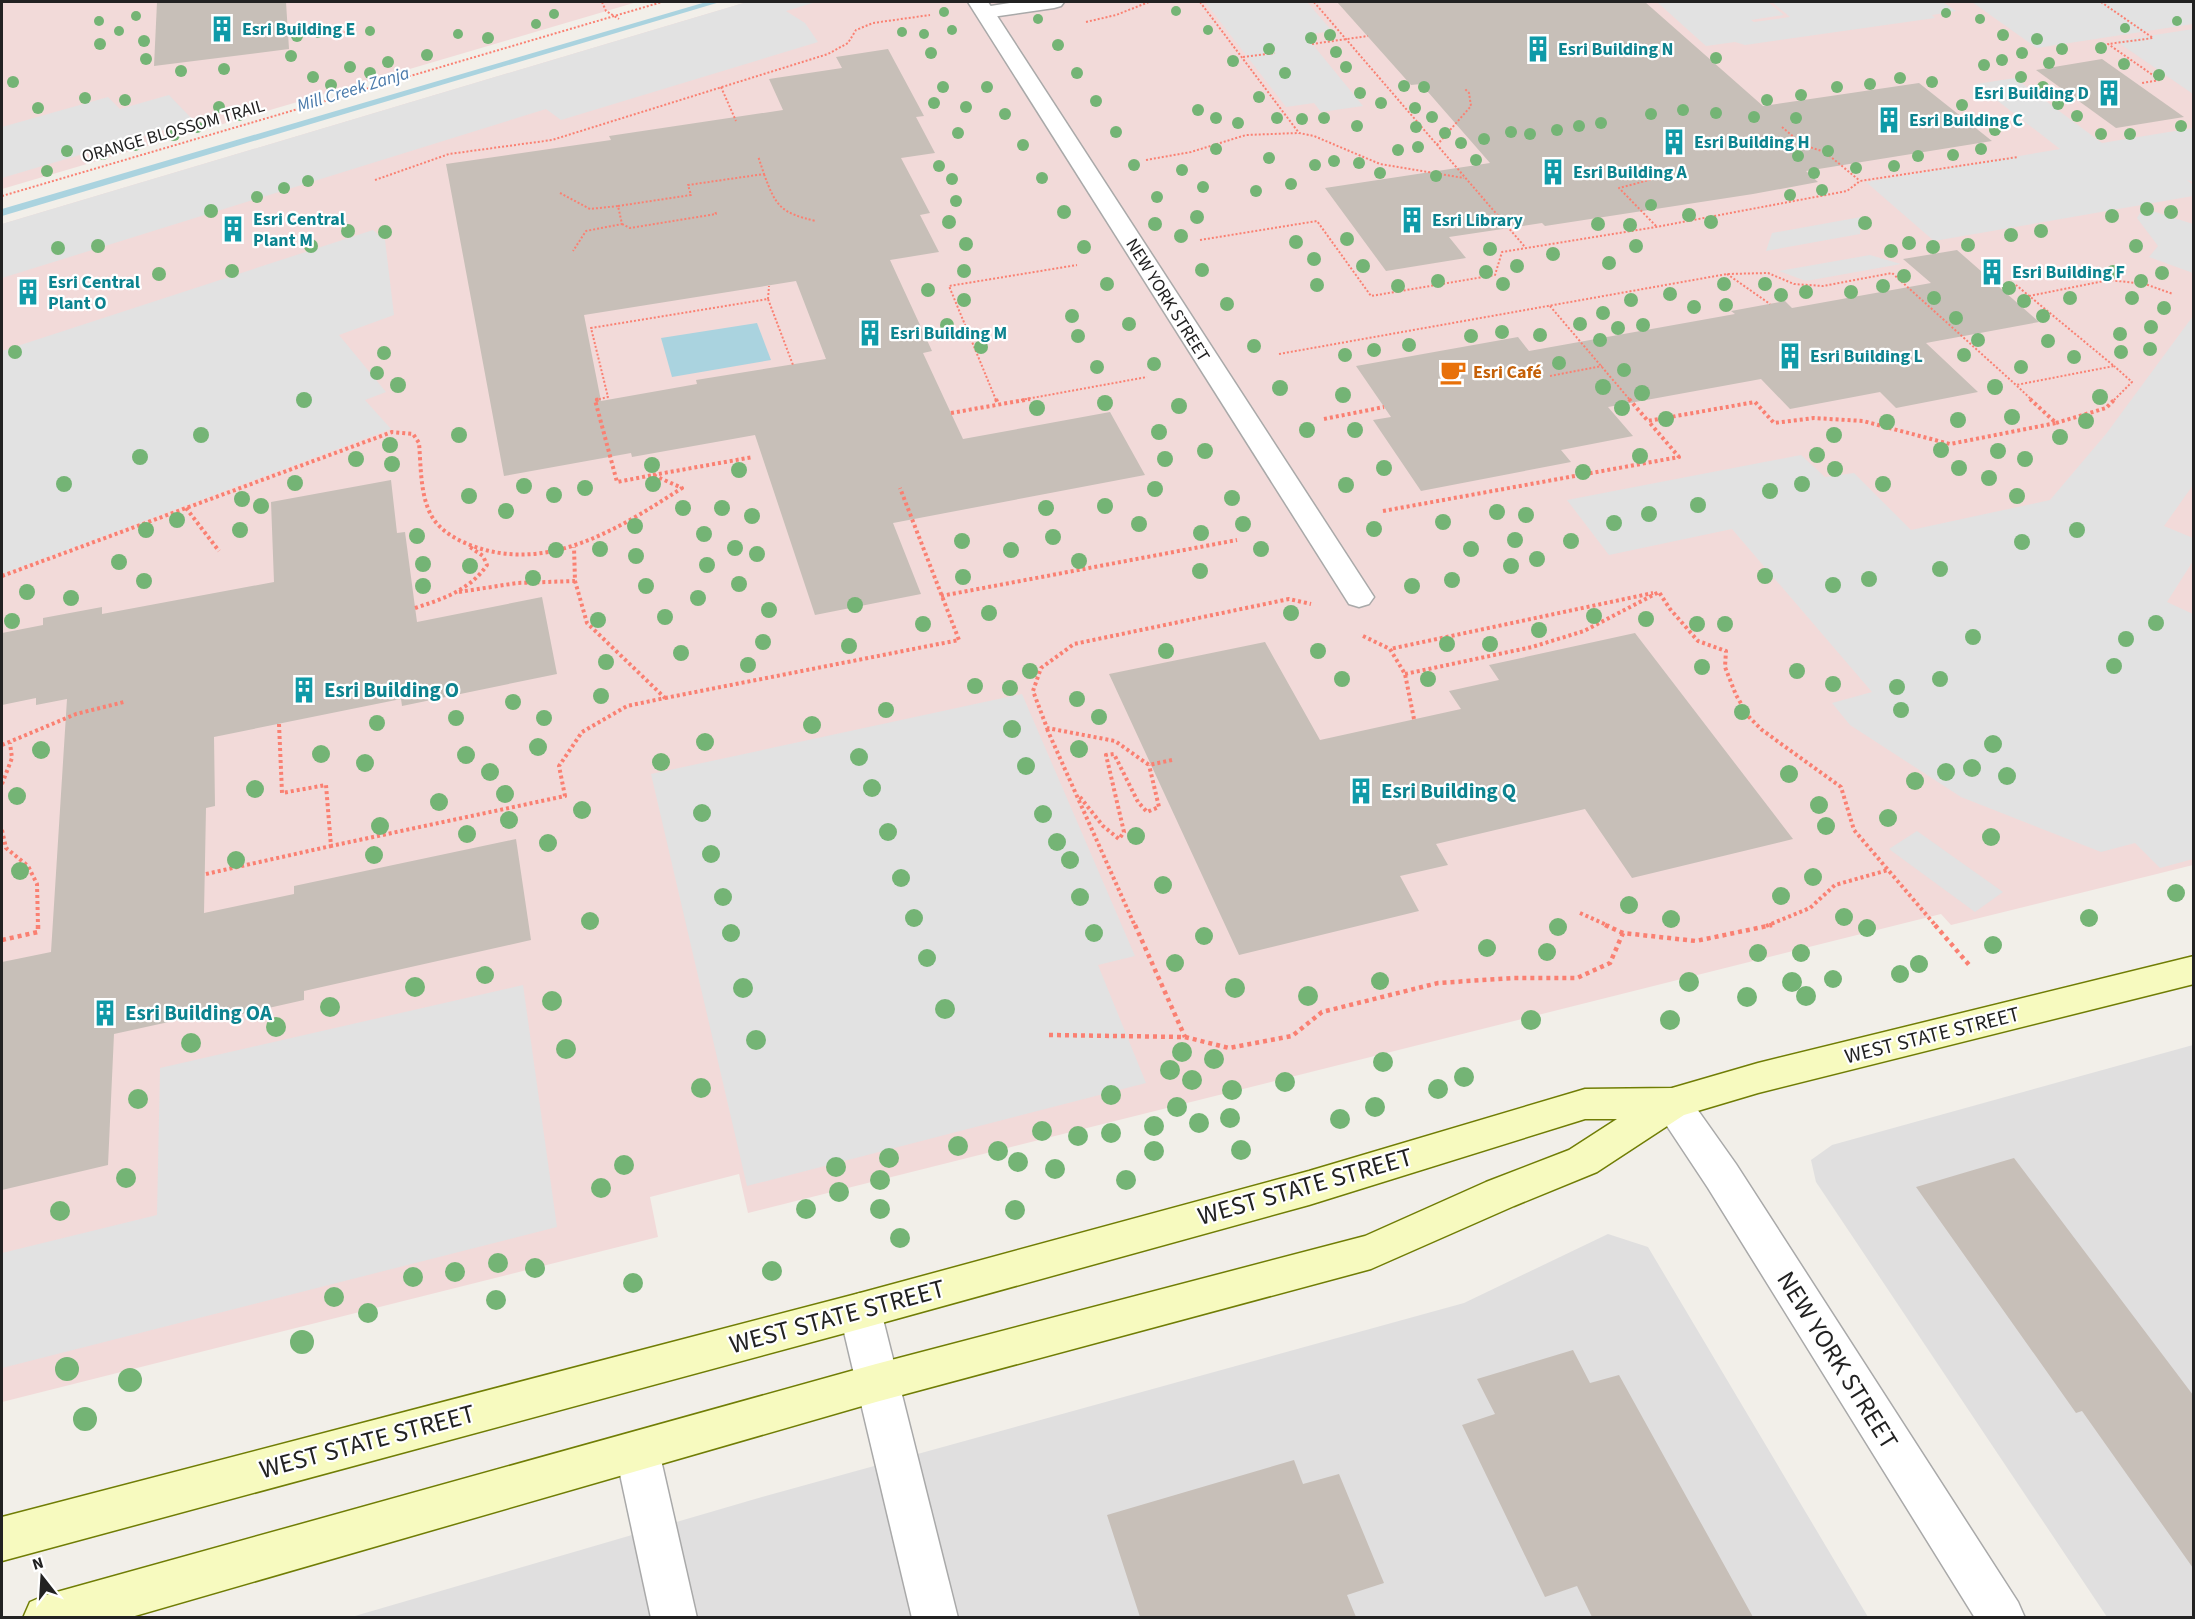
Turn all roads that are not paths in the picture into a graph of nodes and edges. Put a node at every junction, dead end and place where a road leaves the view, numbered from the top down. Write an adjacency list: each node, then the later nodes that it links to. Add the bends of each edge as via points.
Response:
1 (1054, 2): 2 (street)
2 (981, 7): 3 (street, NEW YORK STREET)
3 (1359, 597)
4 (2193, 970): 5 (street, WEST STATE STREET)
5 (1672, 1103): 6 (street, WEST STATE STREET, via 1585,1104 1309,1188); 7 (street, WEST STATE STREET, via 1583,1161 1371,1252); 13 (street, NEW YORK STREET)
6 (860, 1311): 7 (street); 9 (street, WEST STATE STREET)
7 (876, 1383): 8 (street, WEST STATE STREET); 12 (street)
8 (638, 1451): 10 (street, WEST STATE STREET); 11 (street)
9 (2, 1539)
10 (46, 1617)
11 (674, 1617)
12 (935, 1617)
13 (2002, 1617)

